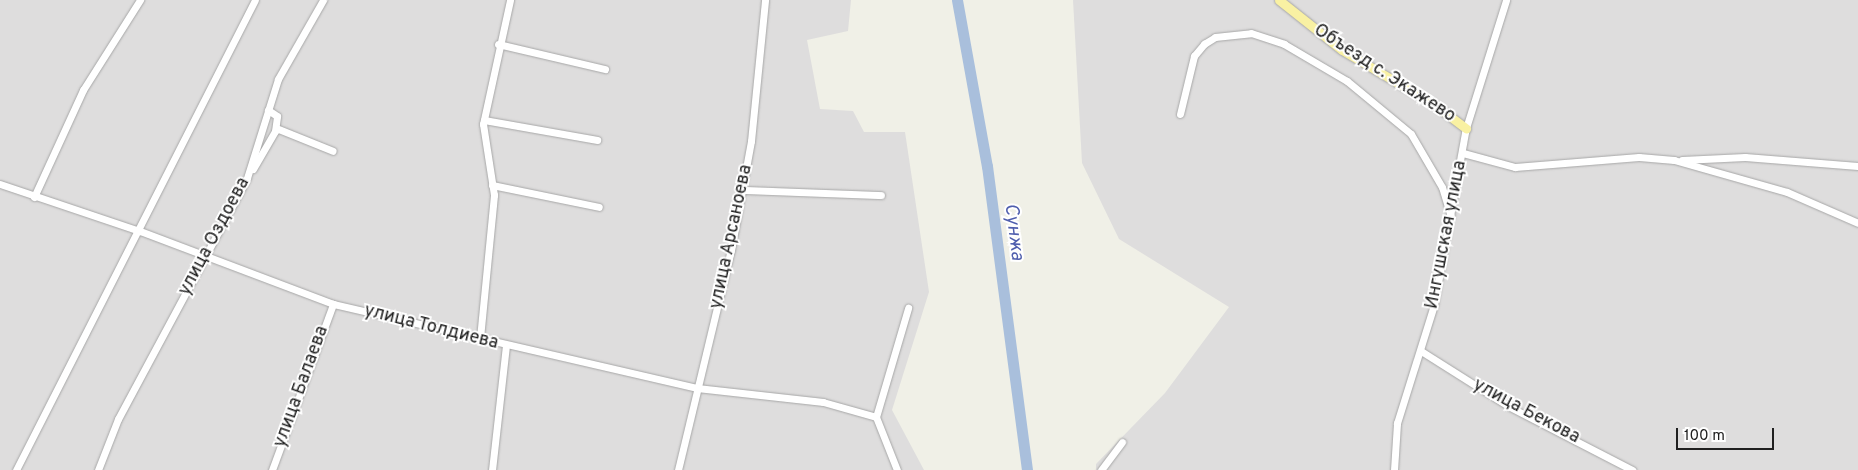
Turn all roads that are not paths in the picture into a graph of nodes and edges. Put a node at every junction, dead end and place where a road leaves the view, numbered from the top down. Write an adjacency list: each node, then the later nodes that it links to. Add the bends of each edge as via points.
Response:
1 (140, 0): 25 (street, via 84,90)
2 (255, 0): 29 (street)
3 (323, 0): 10 (street, улица Оздоева, via 278,79)
4 (510, 0): 8 (street)
5 (765, 0): 23 (street, улица Арсаноева)
6 (1278, 0): 14 (main road, Объезд с. Экажево, via 1342,50 1435,104)
7 (1506, 0): 14 (street, Ингушская улица)
8 (498, 44): 9 (street); 12 (street)
9 (605, 69)
10 (268, 110): 13 (street, via 277,116); 20 (street, улица Оздоева)
11 (1180, 114): 27 (street, via 1194,56 1204,44 1215,37 1251,33 1284,44 1347,81 1410,134 1442,187)
12 (484, 120): 15 (street); 22 (street)
13 (276, 128): 16 (street); 20 (street)
14 (1466, 128): 17 (street, Ингушская улица)
15 (596, 140)
16 (333, 151)
17 (1463, 153): 18 (street, via 1515,167 1639,157); 27 (street, Ингушская улица)
18 (1674, 160): 19 (street, via 1745,157); 28 (street, via 1787,192)
19 (1858, 166)
20 (247, 178): 30 (street, улица Оздоева)
21 (0, 184): 25 (street, улица Толдиева)
22 (492, 185): 26 (street); 33 (street)
23 (742, 190): 24 (street); 36 (street, улица Арсаноева)
24 (881, 195)
25 (34, 196): 29 (street, улица Толдиева)
26 (599, 207)
27 (1452, 218): 35 (street, Ингушская улица)
28 (1858, 223)
29 (140, 231): 30 (street, улица Толдиева); 39 (street)
30 (205, 257): 31 (street, улица Толдиева); 40 (street, улица Оздоева, via 118,419)
31 (333, 304): 33 (street, улица Толдиева); 41 (street, улица Балаева)
32 (908, 308): 37 (street)
33 (480, 338): 34 (street, улица Толдиева)
34 (506, 346): 36 (street, улица Толдиева); 42 (street)
35 (1421, 351): 46 (street, Ингушская улица, via 1397,423); 47 (street, улица Бекова, via 1508,406)
36 (698, 388): 37 (street, улица Толдиева, via 823,402); 43 (street, улица Арсаноева)
37 (876, 417): 44 (street)
38 (1122, 442): 45 (street)
39 (16, 470)
40 (98, 470)
41 (272, 470)
42 (492, 470)
43 (678, 470)
44 (898, 470)
45 (1101, 470)
46 (1394, 470)
47 (1632, 470)

